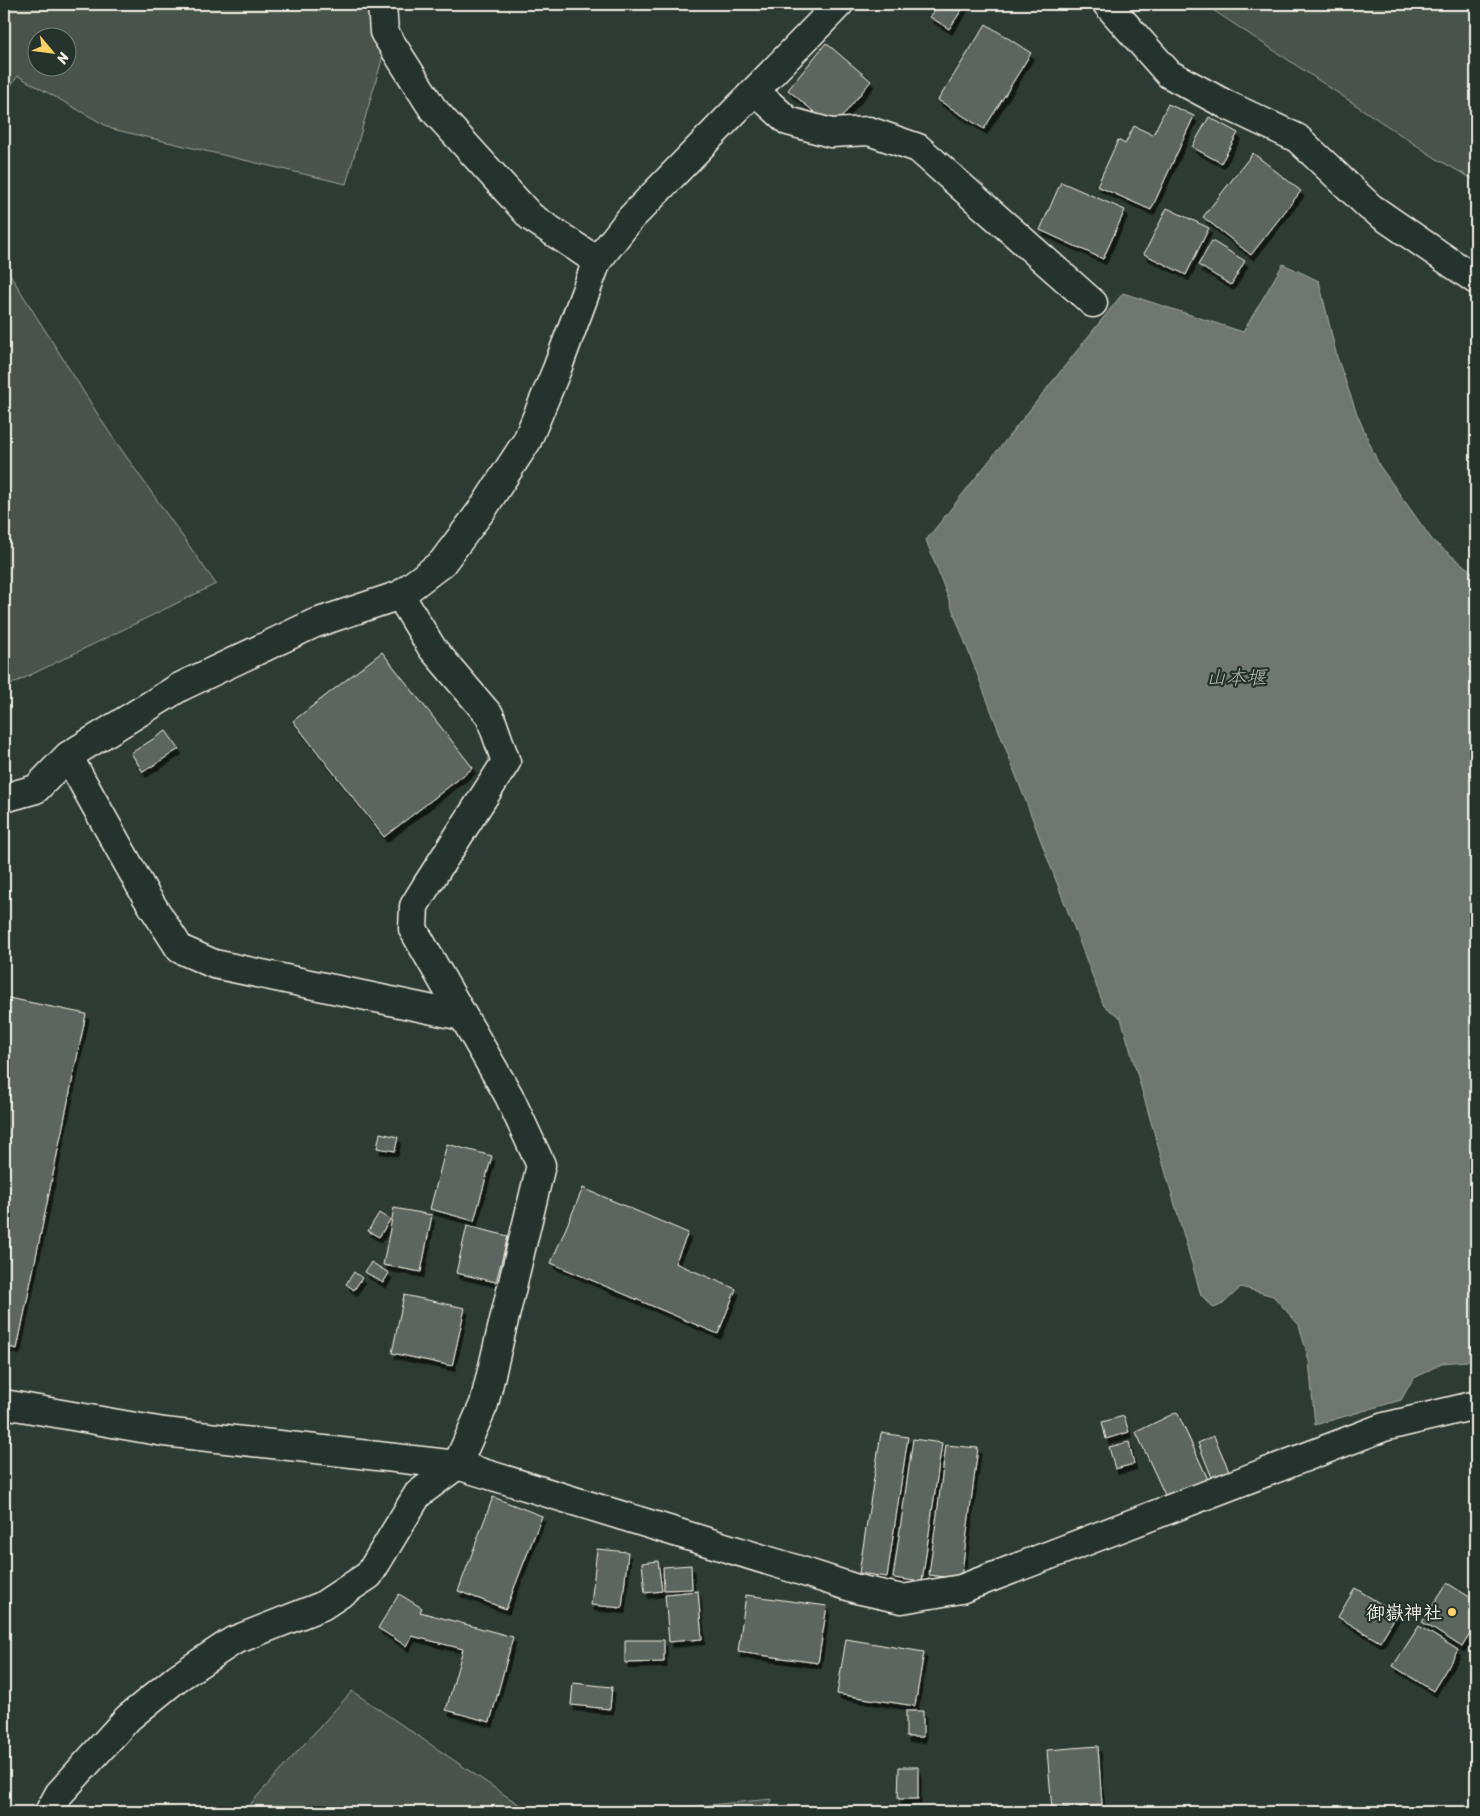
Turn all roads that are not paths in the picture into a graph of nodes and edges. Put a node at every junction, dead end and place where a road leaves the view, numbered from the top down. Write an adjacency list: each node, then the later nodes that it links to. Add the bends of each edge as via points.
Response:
1 (382, 4): 5 (street, via 384,32 433,109 531,217)
2 (839, 4): 4 (street)
3 (1107, 4): 6 (street, via 1169,74 1297,138 1370,206)
4 (755, 91): 5 (street, via 630,219); 7 (street, via 788,121 831,133 869,131 918,148)
5 (597, 261): 8 (street, via 527,441 442,562)
6 (1476, 280)
7 (1094, 303)
8 (400, 595): 9 (street, via 313,624 180,687); 11 (street, via 432,648 490,716 506,762 414,906 413,929)
9 (68, 756): 10 (street, via 36,789); 11 (street, via 146,896 180,949 214,964)
10 (4, 798)
11 (462, 1016): 14 (street, via 509,1096 541,1165 484,1404)
12 (4, 1404): 14 (street, via 164,1432)
13 (1476, 1405): 14 (street, via 1384,1427 961,1589 902,1599 857,1590)
14 (457, 1465): 15 (street, via 418,1494 369,1575 322,1606 233,1641 177,1678 128,1718 59,1794)
15 (49, 1812)

